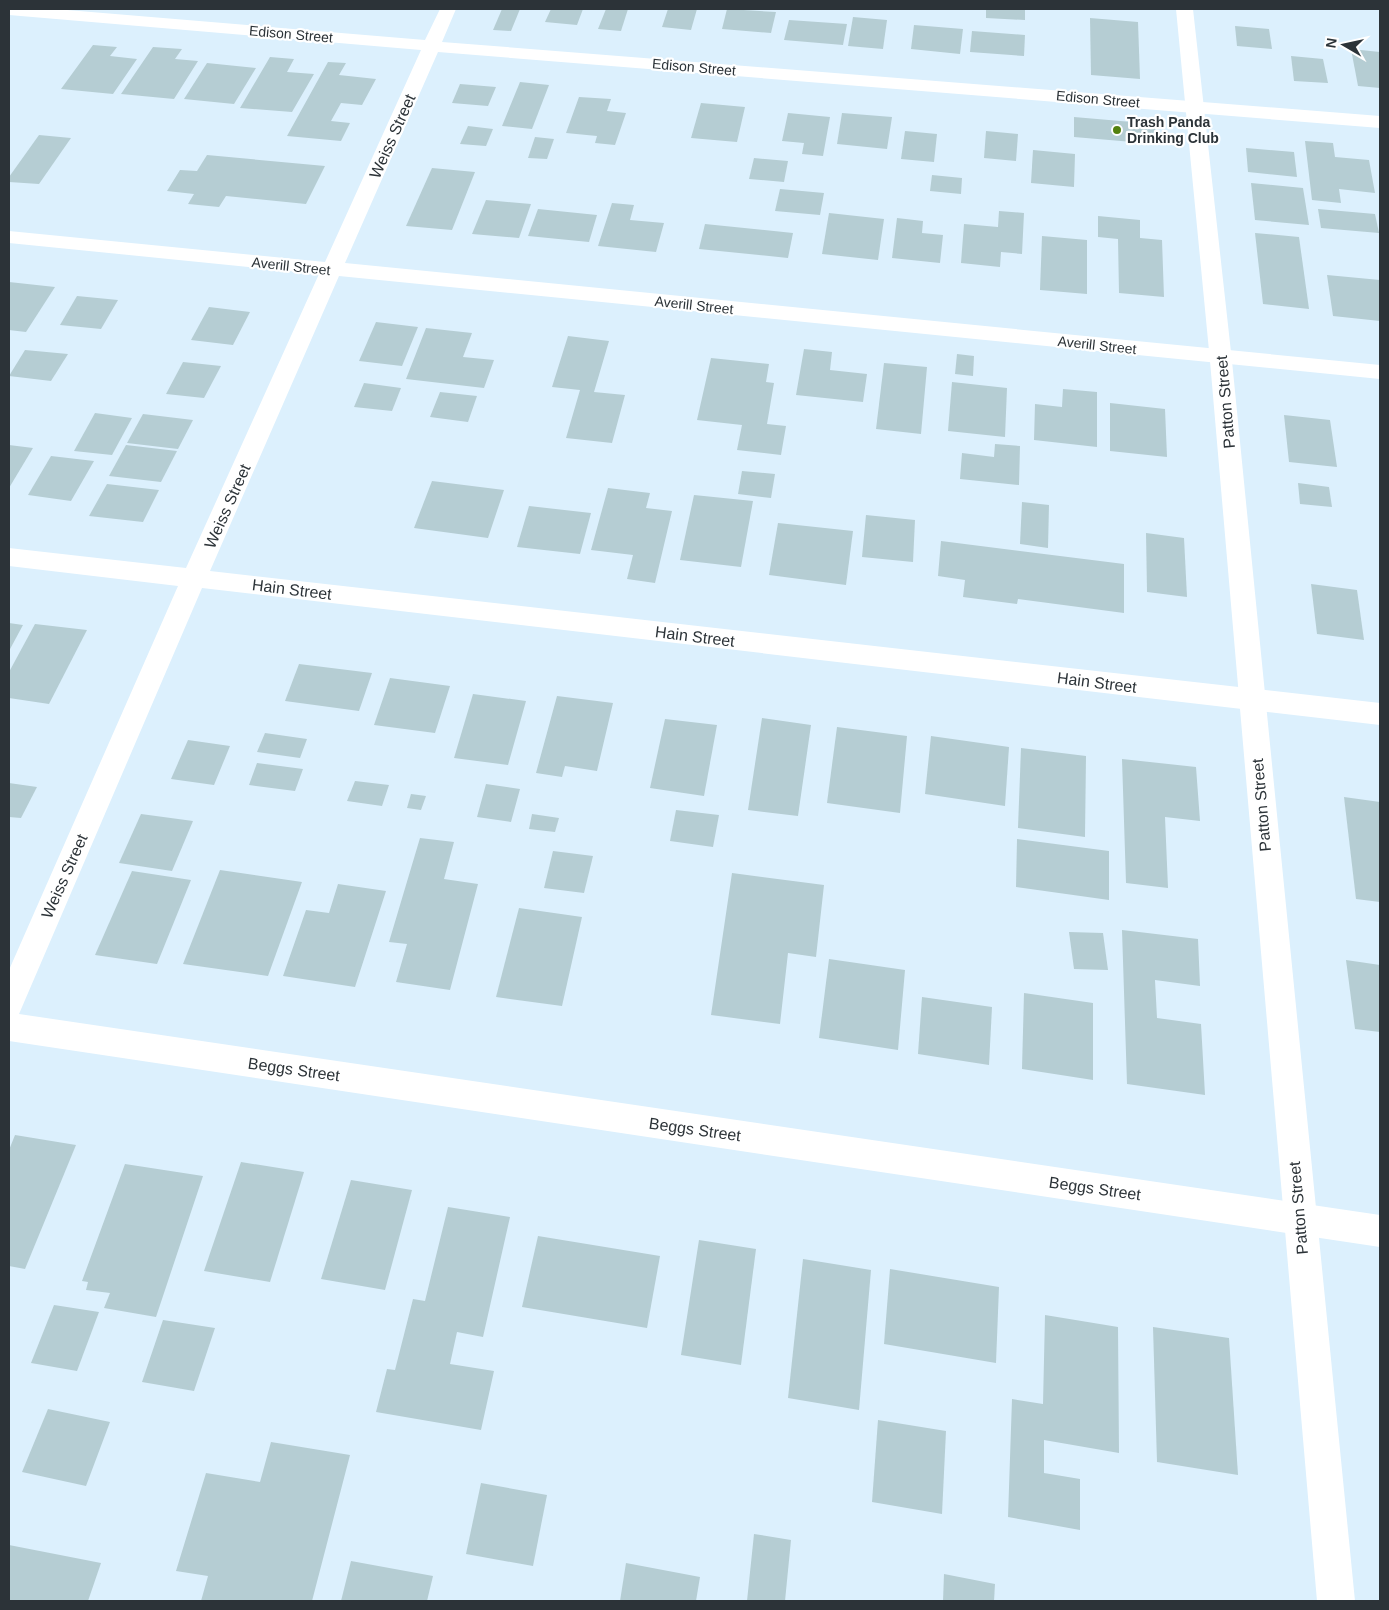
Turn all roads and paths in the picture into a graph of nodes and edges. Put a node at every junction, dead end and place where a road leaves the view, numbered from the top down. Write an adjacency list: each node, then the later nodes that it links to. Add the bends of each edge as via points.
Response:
1 (448, 9): 4 (street, Weiss Street)
2 (1184, 9): 5 (street, Patton Street)
3 (9, 10): 4 (street, Edison Street)
4 (431, 46): 5 (street, Edison Street); 8 (street, Weiss Street)
5 (1193, 107): 6 (street, Edison Street); 9 (street, Patton Street)
6 (1380, 122)
7 (9, 237): 8 (street, Averill Street)
8 (333, 270): 9 (street, Averill Street); 12 (street, Weiss Street)
9 (1221, 357): 10 (street, Averill Street); 13 (street, Patton Street)
10 (1380, 372)
11 (9, 557): 12 (street, Hain Street)
12 (194, 578): 13 (street, Hain Street); 15 (street, Weiss Street)
13 (1252, 699): 14 (street, Hain Street); 17 (street, Patton Street)
14 (1380, 714)
15 (9, 1004)
16 (9, 1027): 17 (street, Beggs Street)
17 (1298, 1218): 18 (street, Beggs Street); 19 (street, Patton Street)
18 (1380, 1231)
19 (1336, 1601)

